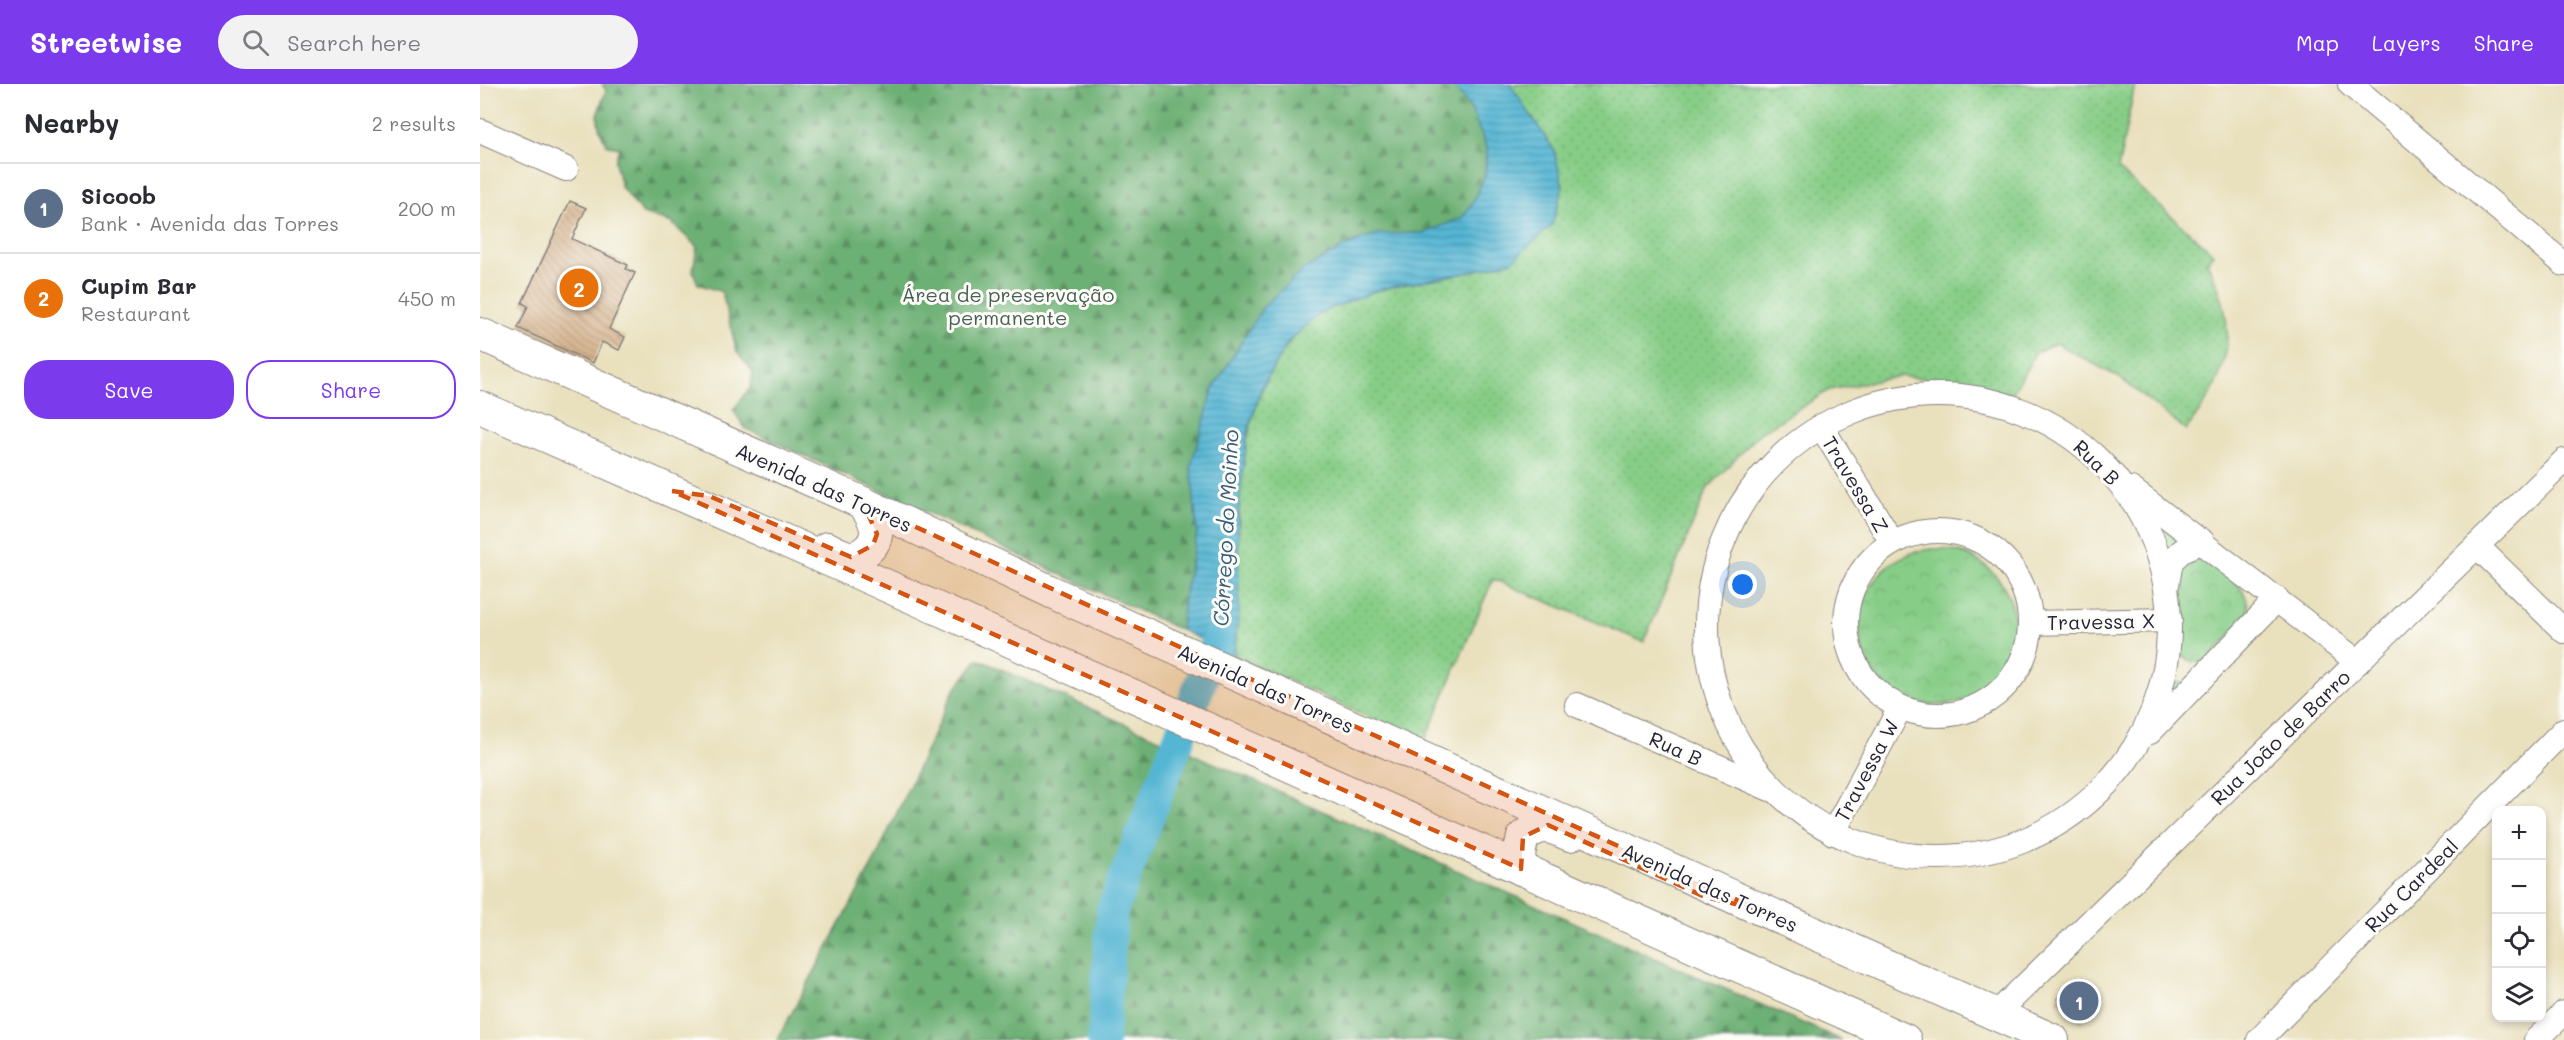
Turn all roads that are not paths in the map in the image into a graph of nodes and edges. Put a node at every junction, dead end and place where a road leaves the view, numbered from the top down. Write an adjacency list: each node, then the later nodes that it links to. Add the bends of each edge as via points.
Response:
1 (2350, 84): 4 (street)
2 (480, 131): 3 (street)
3 (566, 170)
4 (2564, 264)
5 (480, 334): 11 (main road, Avenida das Torres)
6 (480, 407): 10 (main road)
7 (1821, 426): 9 (street, Rua B, via 1854,410 1916,396 1962,396 1998,402 2065,432 2094,454); 12 (street, Travessa Z); 27 (street, Rua B, via 1786,451 1756,481 1732,517 1716,556 1707,598 1705,640 1712,682 1726,723 1748,760)
8 (2564, 461): 14 (street, Rua João de Barro)
9 (2119, 481): 13 (street); 15 (street, Rua B, via 2141,513 2157,549)
10 (672, 491): 11 (main road, via 709,496 851,557 873,545 877,534 872,513); 29 (main road)
11 (863, 503): 30 (main road, Avenida das Torres, via 1060,596)
12 (1892, 542): 18 (street, via 1910,534 1939,530 1967,534 1993,548 2013,568 2026,594); 24 (street, via 1863,566 1850,590 1844,618 1847,645 1858,671 1876,693)
13 (2202, 542): 15 (street, via 2170,561); 16 (street)
14 (2477, 546): 19 (street); 21 (street, Rua João de Barro)
15 (2167, 587): 17 (street, Rua B)
16 (2277, 600): 21 (street); 22 (street)
17 (2170, 620): 18 (street, Travessa X); 20 (street, Rua B)
18 (2031, 623): 24 (street, via 2026,653 2012,680 1989,701 1960,713 1930,715)
19 (2564, 631)
20 (2169, 648): 22 (street, via 2171,659); 26 (street, Rua B, via 2158,701)
21 (2358, 662): 32 (street, Rua João de Barro)
22 (2204, 675): 26 (street)
23 (1577, 705): 27 (street, Rua B)
24 (1900, 708): 28 (street, Travessa W)
25 (2564, 730): 35 (street, Rua Cardeal)
26 (2134, 750): 28 (street, Rua B, via 2108,783 2076,811 2040,833 2000,849 1958,856 1915,856 1873,848)
27 (1776, 792): 28 (street, Rua B)
28 (1833, 832)
29 (1521, 869): 30 (main road, via 1523,837 1548,825 1705,897); 33 (main road)
30 (1757, 909): 32 (main road, Avenida das Torres)
31 (2564, 1013): 36 (street)
32 (1996, 1014): 34 (main road, Avenida das Torres)
33 (1905, 1040)
34 (2053, 1040)
35 (2259, 1040)
36 (2536, 1040)

